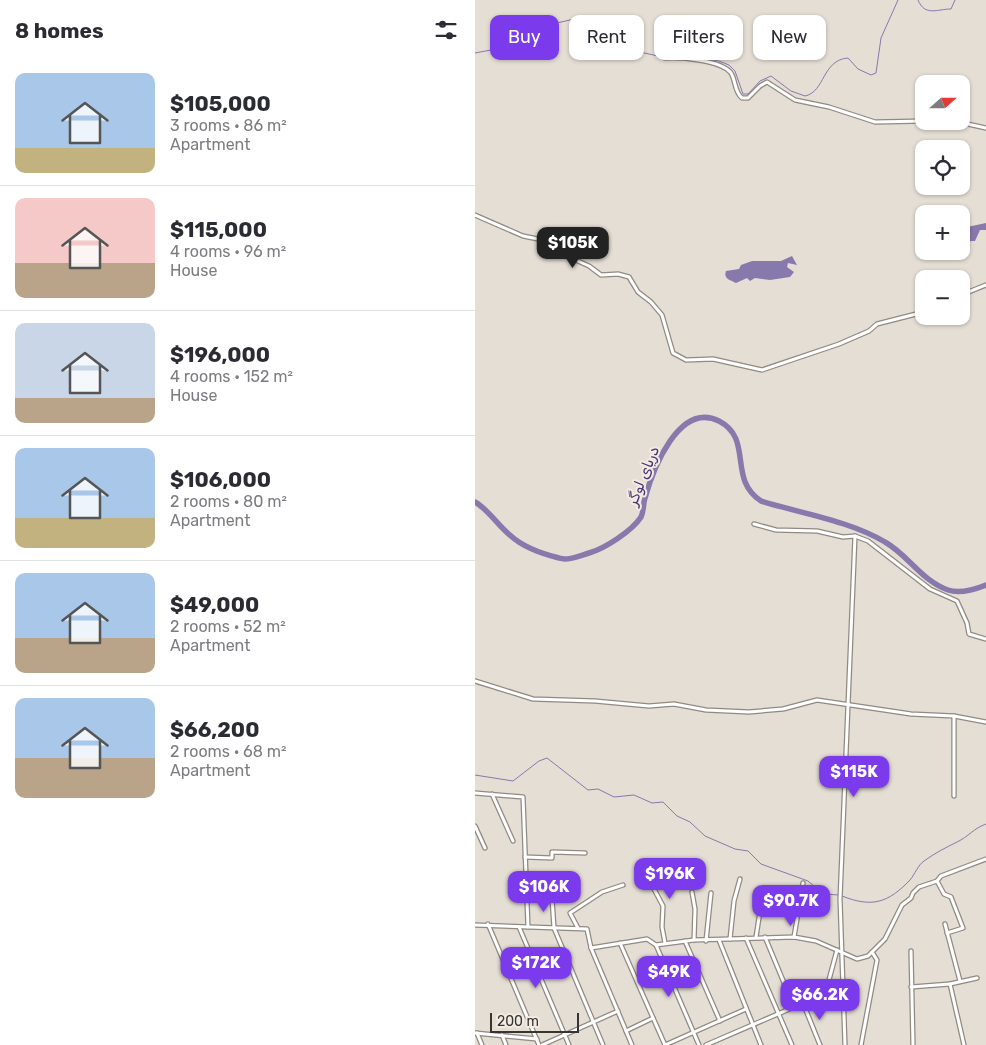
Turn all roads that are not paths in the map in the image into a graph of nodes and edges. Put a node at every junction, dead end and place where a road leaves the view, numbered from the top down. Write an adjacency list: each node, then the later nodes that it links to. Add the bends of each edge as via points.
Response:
1 (690, 60): 2 (street, via 721,66 731,74 742,98 748,98 767,82 795,100 875,122)
2 (915, 121)
3 (970, 124): 4 (street)
4 (986, 128)
5 (475, 215): 8 (street, via 523,236 558,243 569,257 601,275 629,277 638,292 661,315 673,353 686,360 713,359 762,370 839,344 877,324)
6 (986, 285): 7 (street)
7 (970, 291)
8 (915, 314)
9 (754, 524): 10 (street, via 776,530)
10 (855, 536): 11 (street, via 868,541 931,589 957,601 969,634); 13 (street)
11 (986, 639)
12 (475, 682): 13 (street, via 533,699 649,706 674,704 706,710 749,712 783,709 817,700)
13 (849, 705): 14 (street); 57 (street, via 841,891)
14 (954, 716): 15 (street); 18 (street)
15 (986, 722)
16 (475, 793): 17 (street)
17 (492, 794): 20 (street); 23 (street, via 523,797)
18 (953, 796)
19 (475, 826): 21 (street)
20 (513, 841)
21 (485, 848)
22 (585, 854): 23 (street, via 553,852 551,858)
23 (525, 858): 38 (street)
24 (986, 859): 27 (street, via 941,876)
25 (639, 870): 52 (street, via 663,906 661,927)
26 (740, 879): 49 (street)
27 (937, 881): 41 (street, via 944,894 951,897 963,928); 58 (street, via 919,887 913,893 902,906 885,939)
28 (803, 883): 42 (street)
29 (623, 885): 40 (street, via 603,892 570,913)
30 (693, 892): 46 (street)
31 (711, 893): 47 (street)
32 (552, 898): 39 (street)
33 (761, 905): 43 (street)
34 (488, 924): 36 (street); 37 (street); 79 (street)
35 (945, 924): 41 (street)
36 (475, 925)
37 (519, 927): 38 (street); 78 (street)
38 (528, 927): 39 (street)
39 (554, 928): 40 (street); 72 (street)
40 (579, 929): 54 (street, via 588,929)
41 (947, 933): 60 (street)
42 (793, 936): 44 (street); 55 (street)
43 (756, 937): 44 (street); 45 (street)
44 (765, 937): 66 (street)
45 (746, 938): 49 (street); 69 (street)
46 (694, 940): 47 (street); 50 (street)
47 (706, 940): 48 (street)
48 (719, 940): 49 (street); 67 (street)
49 (730, 940)
50 (685, 941): 52 (street); 71 (street)
51 (621, 943): 53 (street, via 647,939); 54 (street); 70 (street)
52 (665, 943): 53 (street)
53 (656, 945): 75 (street)
54 (591, 948): 68 (street)
55 (837, 950): 57 (street); 63 (street)
56 (911, 951): 62 (street)
57 (843, 952): 58 (street, via 857,958); 92 (street)
58 (873, 952): 93 (street, via 877,960)
59 (977, 978): 60 (street)
60 (960, 981): 61 (street)
61 (950, 984): 62 (street); 95 (street)
62 (911, 987): 94 (street)
63 (826, 991)
64 (815, 998): 65 (street)
65 (803, 1003): 66 (street); 91 (street)
66 (795, 1007): 69 (street)
67 (746, 1009): 71 (street); 73 (street)
68 (618, 1011): 72 (street); 74 (street)
69 (778, 1014): 73 (street); 90 (street)
70 (653, 1018): 74 (street); 86 (street)
71 (719, 1021): 75 (street)
72 (593, 1022): 78 (street); 84 (street)
73 (752, 1025): 88 (street); 89 (street)
74 (626, 1031): 85 (street)
75 (693, 1032): 86 (street); 87 (street)
76 (476, 1033): 77 (street); 80 (street)
77 (502, 1035): 79 (street); 81 (street)
78 (565, 1035): 82 (street); 83 (street)
79 (537, 1039): 82 (street)
80 (482, 1045)
81 (506, 1045)
82 (541, 1045)
83 (569, 1045)
84 (603, 1045)
85 (632, 1045)
86 (665, 1045)
87 (699, 1045)
88 (705, 1045)
89 (761, 1045)
90 (792, 1045)
91 (820, 1045)
92 (845, 1045)
93 (861, 1045)
94 (913, 1045)
95 (964, 1045)

